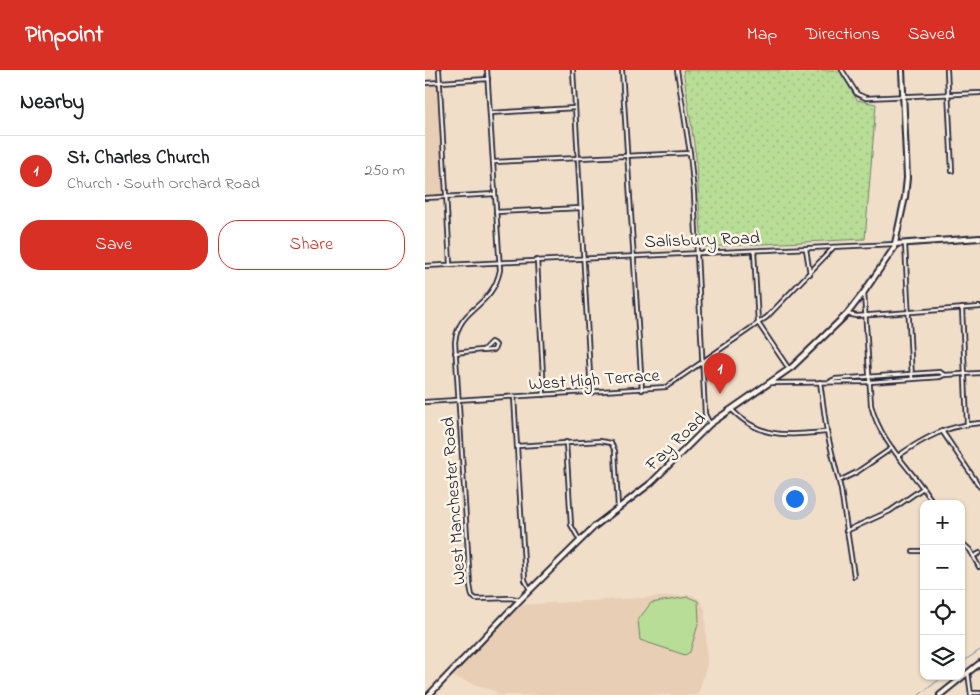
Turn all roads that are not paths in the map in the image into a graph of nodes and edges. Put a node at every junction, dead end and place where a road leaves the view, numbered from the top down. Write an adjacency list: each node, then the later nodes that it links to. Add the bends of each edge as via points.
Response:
1 (439, 70): 10 (street)
2 (487, 70): 9 (street, West Manchester Road)
3 (573, 70): 15 (street)
4 (622, 70): 18 (street)
5 (677, 70): 17 (street)
6 (842, 70): 14 (street, via 857,94 866,98)
7 (902, 70): 14 (street, Fay Road)
8 (947, 70): 13 (street)
9 (488, 79): 10 (street); 16 (street, West Manchester Road)
10 (440, 82): 11 (street); 23 (street)
11 (425, 83)
12 (980, 93): 13 (street)
13 (948, 95): 14 (street); 21 (street)
14 (903, 97): 28 (street, Fay Road, via 907,178 903,214)
15 (575, 108): 16 (street); 19 (street)
16 (490, 113): 20 (street, West Manchester Road)
17 (690, 153): 18 (street); 33 (street)
18 (628, 156): 19 (street); 34 (street)
19 (578, 158): 20 (street); 25 (street)
20 (493, 162): 22 (street, West Manchester Road)
21 (952, 171)
22 (495, 194): 23 (street); 26 (street, West Manchester Road)
23 (446, 197): 24 (street); 38 (street)
24 (425, 198)
25 (581, 208): 26 (street); 35 (street)
26 (496, 212): 37 (street, West Manchester Road)
27 (980, 238): 29 (street, Salisbury Road)
28 (895, 244): 29 (street, Salisbury Road); 30 (street, Salisbury Road); 41 (street, Fay Road)
29 (905, 244): 44 (street)
30 (834, 247): 31 (street, Salisbury Road); 40 (street, West High Terrace)
31 (806, 248): 32 (street, Salisbury Road); 40 (street)
32 (754, 251): 33 (street, Salisbury Road); 47 (street)
33 (696, 253): 34 (street, Salisbury Road); 50 (street)
34 (634, 256): 35 (street, Salisbury Road); 62 (street)
35 (583, 258): 36 (street, Salisbury Road); 63 (street)
36 (537, 260): 37 (street, Salisbury Road); 64 (street)
37 (500, 262): 38 (street, Salisbury Road); 49 (street, West Manchester Road, via 498,279 491,294 459,326)
38 (450, 264): 39 (street, Salisbury Road)
39 (425, 266)
40 (810, 274): 47 (street, West High Terrace)
41 (865, 292): 45 (street, Fay Road); 46 (street)
42 (980, 307): 43 (street)
43 (962, 308): 44 (street); 54 (street)
44 (908, 312): 46 (street); 53 (street)
45 (847, 314): 46 (street); 51 (street, Fay Road)
46 (867, 315): 56 (street)
47 (758, 324): 50 (street, West High Terrace); 51 (street)
48 (482, 350): 48 (street, via 491,342 495,345 493,350); 49 (street)
49 (455, 353): 66 (street, West Manchester Road)
50 (703, 363): 62 (street, West High Terrace, via 666,387); 70 (street, via 705,414)
51 (789, 369): 61 (street, Fay Road)
52 (980, 373): 54 (street)
53 (911, 374): 55 (street, via 940,372); 56 (street); 57 (street)
54 (965, 374): 55 (street); 71 (street)
55 (944, 375): 57 (street)
56 (870, 376): 58 (street); 60 (street)
57 (911, 379): 60 (street)
58 (831, 381): 59 (street); 60 (street)
59 (820, 382): 61 (street); 73 (street)
60 (870, 382): 76 (street, via 875,420)
61 (769, 383): 68 (street, Fay Road)
62 (642, 390): 63 (street, West High Terrace)
63 (591, 393): 64 (street, West High Terrace)
64 (545, 395): 65 (street, West High Terrace)
65 (514, 396): 66 (street, West High Terrace); 75 (street)
66 (459, 400): 67 (street, West High Terrace); 93 (street, West Manchester Road, via 471,595 484,600)
67 (425, 402)
68 (731, 409): 70 (street, Fay Road); 73 (street, via 749,424 775,434)
69 (980, 423): 71 (street)
70 (710, 424): 82 (street, Fay Road, via 651,484)
71 (967, 424): 72 (street)
72 (942, 430): 77 (street); 79 (street)
73 (827, 432): 78 (street)
74 (566, 442): 75 (street); 82 (street, via 607,441 613,445); 84 (street, via 571,526)
75 (517, 446): 92 (street, via 525,580)
76 (892, 448): 77 (street); 78 (street)
77 (898, 456): 80 (street)
78 (839, 481): 83 (street)
79 (980, 487)
80 (923, 488): 81 (street); 83 (street, via 890,510)
81 (931, 500)
82 (618, 508): 84 (street, Fay Road)
83 (846, 531): 91 (street)
84 (580, 541): 92 (street, Fay Road)
85 (964, 545): 89 (street)
86 (913, 551): 87 (street)
87 (920, 551)
88 (980, 553): 89 (street)
89 (974, 556): 90 (street)
90 (979, 567)
91 (854, 576)
92 (530, 590): 93 (street, Fay Road)
93 (520, 600): 98 (street, Fay Road)
94 (980, 663): 95 (street)
95 (968, 672): 97 (street); 99 (street)
96 (980, 693): 97 (street)
97 (971, 694)
98 (429, 695)
99 (940, 695)

